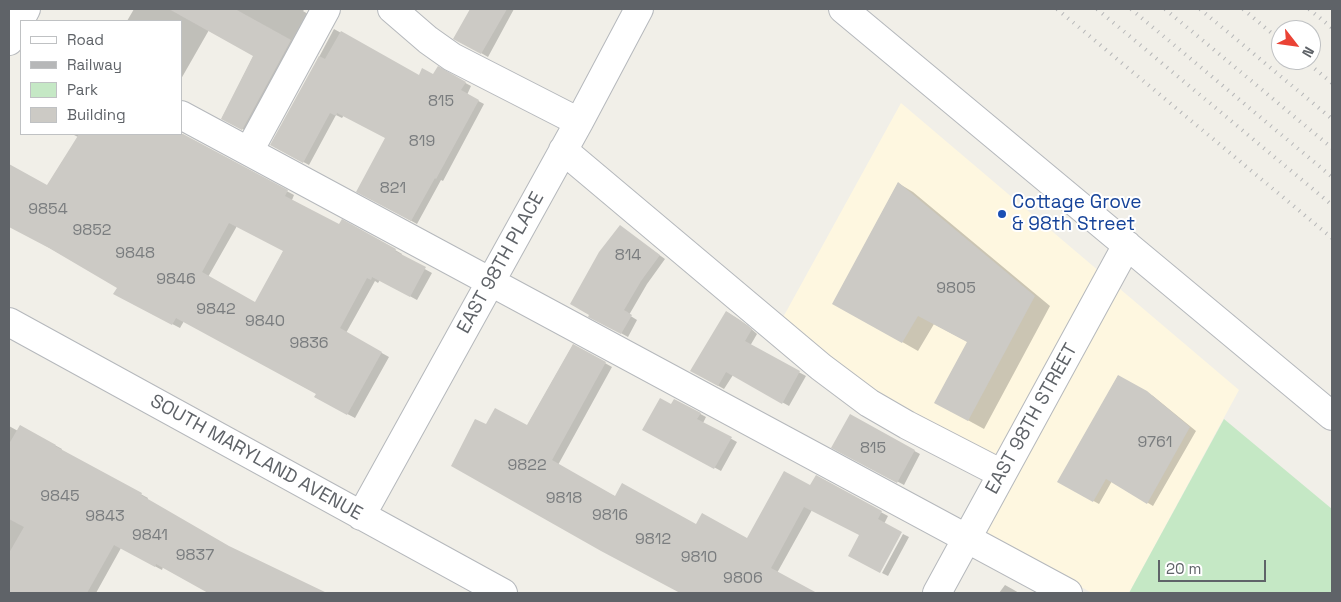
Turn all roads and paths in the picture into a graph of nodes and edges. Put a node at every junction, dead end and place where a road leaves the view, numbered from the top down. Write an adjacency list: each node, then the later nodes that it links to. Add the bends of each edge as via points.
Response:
1 (326, 9): 8 (street)
2 (392, 9): 6 (street, via 452,57)
3 (639, 9): 6 (street, EAST 98TH PLACE)
4 (843, 9): 9 (street)
5 (182, 116): 8 (street)
6 (579, 122): 7 (street, EAST 98TH PLACE)
7 (563, 150): 10 (street, EAST 98TH PLACE); 13 (street, via 821,368 907,425)
8 (249, 151): 10 (street)
9 (1127, 245): 12 (street); 13 (street, EAST 98TH STREET)
10 (490, 282): 14 (street, EAST 98TH PLACE); 15 (street)
11 (9, 322): 14 (street, SOUTH MARYLAND AVENUE)
12 (1332, 416)
13 (1002, 474): 15 (street, EAST 98TH STREET)
14 (361, 516): 16 (street, SOUTH MARYLAND AVENUE)
15 (967, 538): 17 (street, EAST 98TH STREET); 18 (street)
16 (503, 593)
17 (937, 593)
18 (1068, 593)

